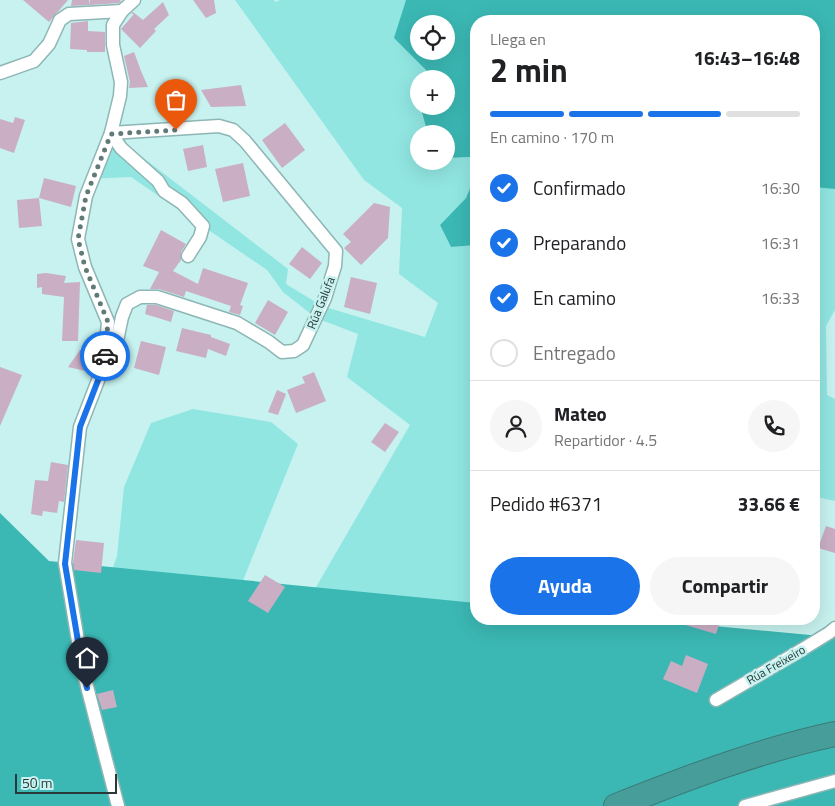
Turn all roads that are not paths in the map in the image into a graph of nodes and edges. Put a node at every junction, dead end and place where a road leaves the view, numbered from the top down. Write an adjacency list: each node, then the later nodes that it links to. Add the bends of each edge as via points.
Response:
1 (134, 0): 2 (street, Rúa Galufa)
2 (122, 11): 3 (street, via 70,14 60,20 49,44 34,61); 4 (street, Rúa Galufa, via 113,25 113,45 121,82)
3 (0, 73)
4 (111, 134): 5 (street, via 121,148 203,226); 6 (street, Rúa Galufa, via 86,196 78,239 85,267 108,322); 6 (street, Rúa Galufa, via 219,126 232,130 245,140 336,251 326,298 303,345 294,351 282,352 237,323 157,297 140,297 127,304 114,355)
5 (188, 256)
6 (104, 365): 11 (street, Rúa Galufa, via 80,427 65,564 83,671)
7 (835, 628): 8 (street, Rúa Freixeiro)
8 (716, 700)
9 (835, 734): 12 (highway, via 796,742 698,774)
10 (835, 781): 13 (street)
11 (118, 806)
12 (616, 806)
13 (746, 806)

